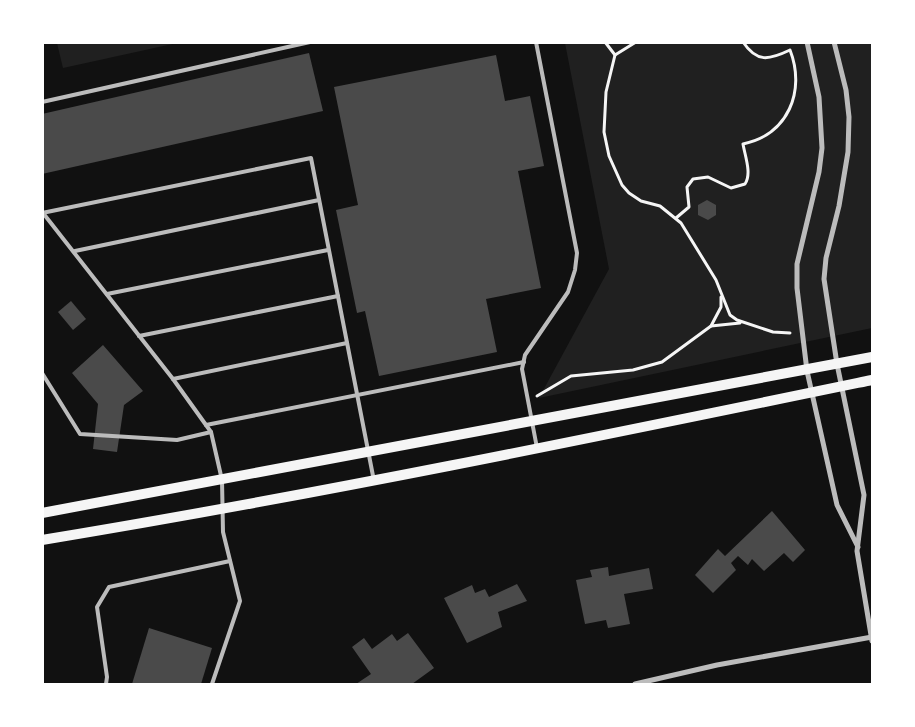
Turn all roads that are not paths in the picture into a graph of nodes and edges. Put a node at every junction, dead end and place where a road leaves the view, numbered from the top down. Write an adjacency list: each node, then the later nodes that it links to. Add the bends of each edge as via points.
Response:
1 (310, 42): 5 (lane)
2 (536, 42): 15 (lane, via 576,252 575,270 568,292)
3 (807, 42): 17 (street, via 822,122 819,172 797,264 797,296)
4 (834, 42): 16 (street, via 849,118 845,180 824,279)
5 (42, 102)
6 (319, 200): 7 (lane, via 311,158); 8 (lane); 9 (lane)
7 (43, 213): 9 (lane)
8 (328, 250): 10 (lane); 11 (lane)
9 (75, 252): 10 (lane)
10 (108, 294): 12 (lane)
11 (338, 296): 12 (lane); 13 (lane)
12 (139, 336): 19 (lane)
13 (347, 343): 19 (lane); 23 (lane)
14 (872, 357): 16 (main road)
15 (524, 362): 23 (lane); 24 (lane, via 522,369)
16 (837, 364): 17 (main road); 21 (street)
17 (807, 371): 22 (street); 24 (main road)
18 (42, 373): 26 (lane, via 80,434 177,440)
19 (173, 379): 25 (lane)
20 (872, 380): 21 (main road)
21 (842, 387): 22 (main road); 34 (street, via 864,495)
22 (812, 393): 27 (main road); 34 (street, via 837,505)
23 (357, 395): 25 (lane); 28 (lane)
24 (532, 420): 27 (lane); 28 (main road)
25 (206, 425): 26 (lane)
26 (212, 432): 29 (lane)
27 (537, 449): 30 (main road)
28 (368, 452): 29 (main road); 30 (lane)
29 (222, 480): 31 (lane); 32 (main road)
30 (374, 482): 31 (main road)
31 (223, 510): 33 (main road); 35 (lane, via 223,532)
32 (42, 513)
33 (42, 540)
34 (858, 548): 36 (street)
35 (230, 561): 38 (lane, via 109,587 97,607); 39 (lane, via 240,601)
36 (872, 637): 37 (street); 40 (street, via 717,665)
37 (872, 641)
38 (106, 684)
39 (212, 684)
40 (635, 684)

